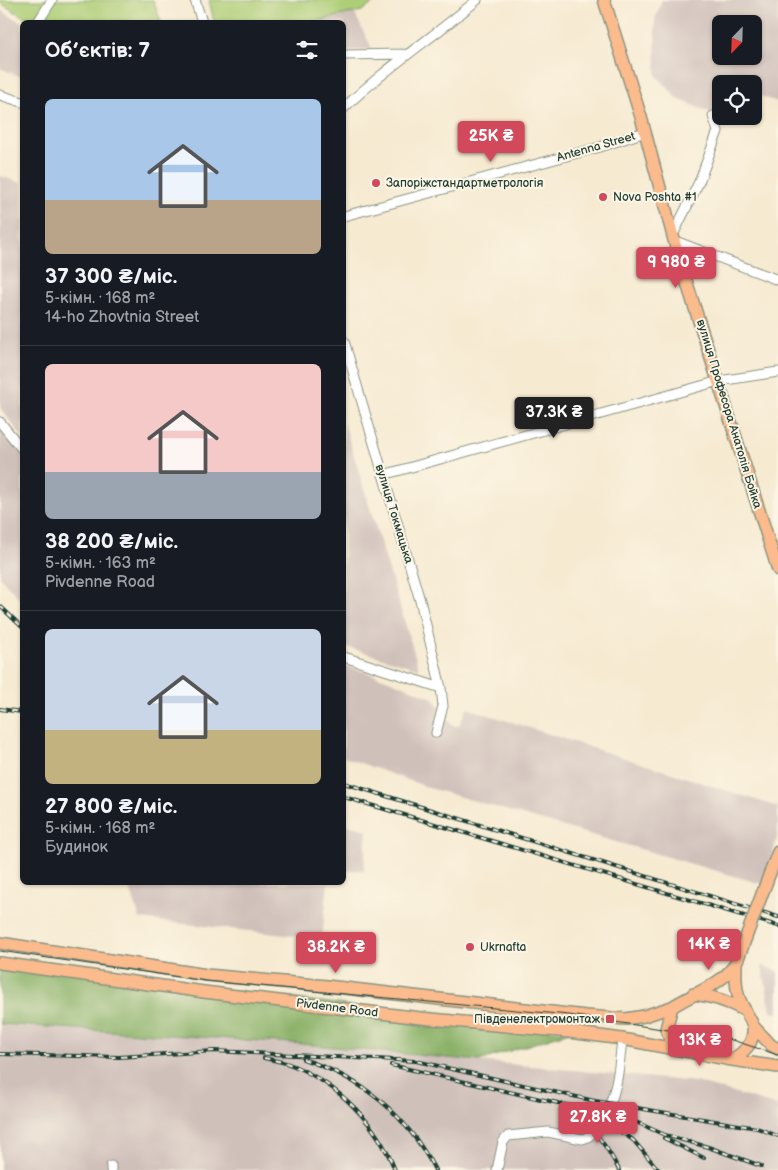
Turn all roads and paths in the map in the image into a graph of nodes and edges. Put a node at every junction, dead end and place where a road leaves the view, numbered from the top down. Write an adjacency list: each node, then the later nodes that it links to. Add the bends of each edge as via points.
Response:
1 (52, 0): 5 (street)
2 (195, 0): 6 (street)
3 (477, 0): 7 (street)
4 (604, 0): 13 (main road, вулиця Професора Анатолія Бойка)
5 (39, 20)
6 (201, 20)
7 (408, 54): 8 (street); 11 (street)
8 (346, 55)
9 (0, 95): 10 (street)
10 (20, 101)
11 (346, 106)
12 (716, 125): 15 (street, via 718,131)
13 (645, 132): 14 (street, Antenna Street); 15 (main road, вулиця Професора Анатолія Бойка)
14 (346, 215)
15 (674, 238): 16 (street); 19 (main road, вулиця Професора Анатолія Бойка)
16 (778, 280)
17 (346, 348): 22 (street, вулиця Токмацька)
18 (778, 372): 19 (street)
19 (719, 381): 22 (street); 23 (main road, вулиця Професора Анатолія Бойка)
20 (0, 422): 21 (street)
21 (20, 447)
22 (383, 475): 25 (street, вулиця Токмацька, via 421,604)
23 (778, 570)
24 (346, 658): 25 (street)
25 (441, 688): 26 (street, вулиця Токмацька, via 443,706)
26 (436, 733)
27 (777, 856): 30 (main road, bridge)
28 (0, 943): 32 (main road, Pivdenne Road, via 207,975 586,1016 626,1019)
29 (0, 963): 35 (main road, Pivdenne Road, via 332,1007)
30 (736, 963): 31 (main road, via 713,984); 33 (main road, via 738,995)
31 (693, 994): 32 (main road); 33 (main road, via 708,995)
32 (672, 1007): 36 (main road, via 666,1029)
33 (744, 1010): 34 (main road)
34 (753, 1026): 37 (main road); 38 (main road, via 747,1051)
35 (622, 1039): 36 (main road, Pivdenne Road); 40 (street, via 614,1096 594,1132 582,1139 548,1132 508,1136 503,1142)
36 (674, 1048): 38 (main road)
37 (778, 1049)
38 (732, 1060): 39 (main road)
39 (778, 1067)
40 (497, 1170)

